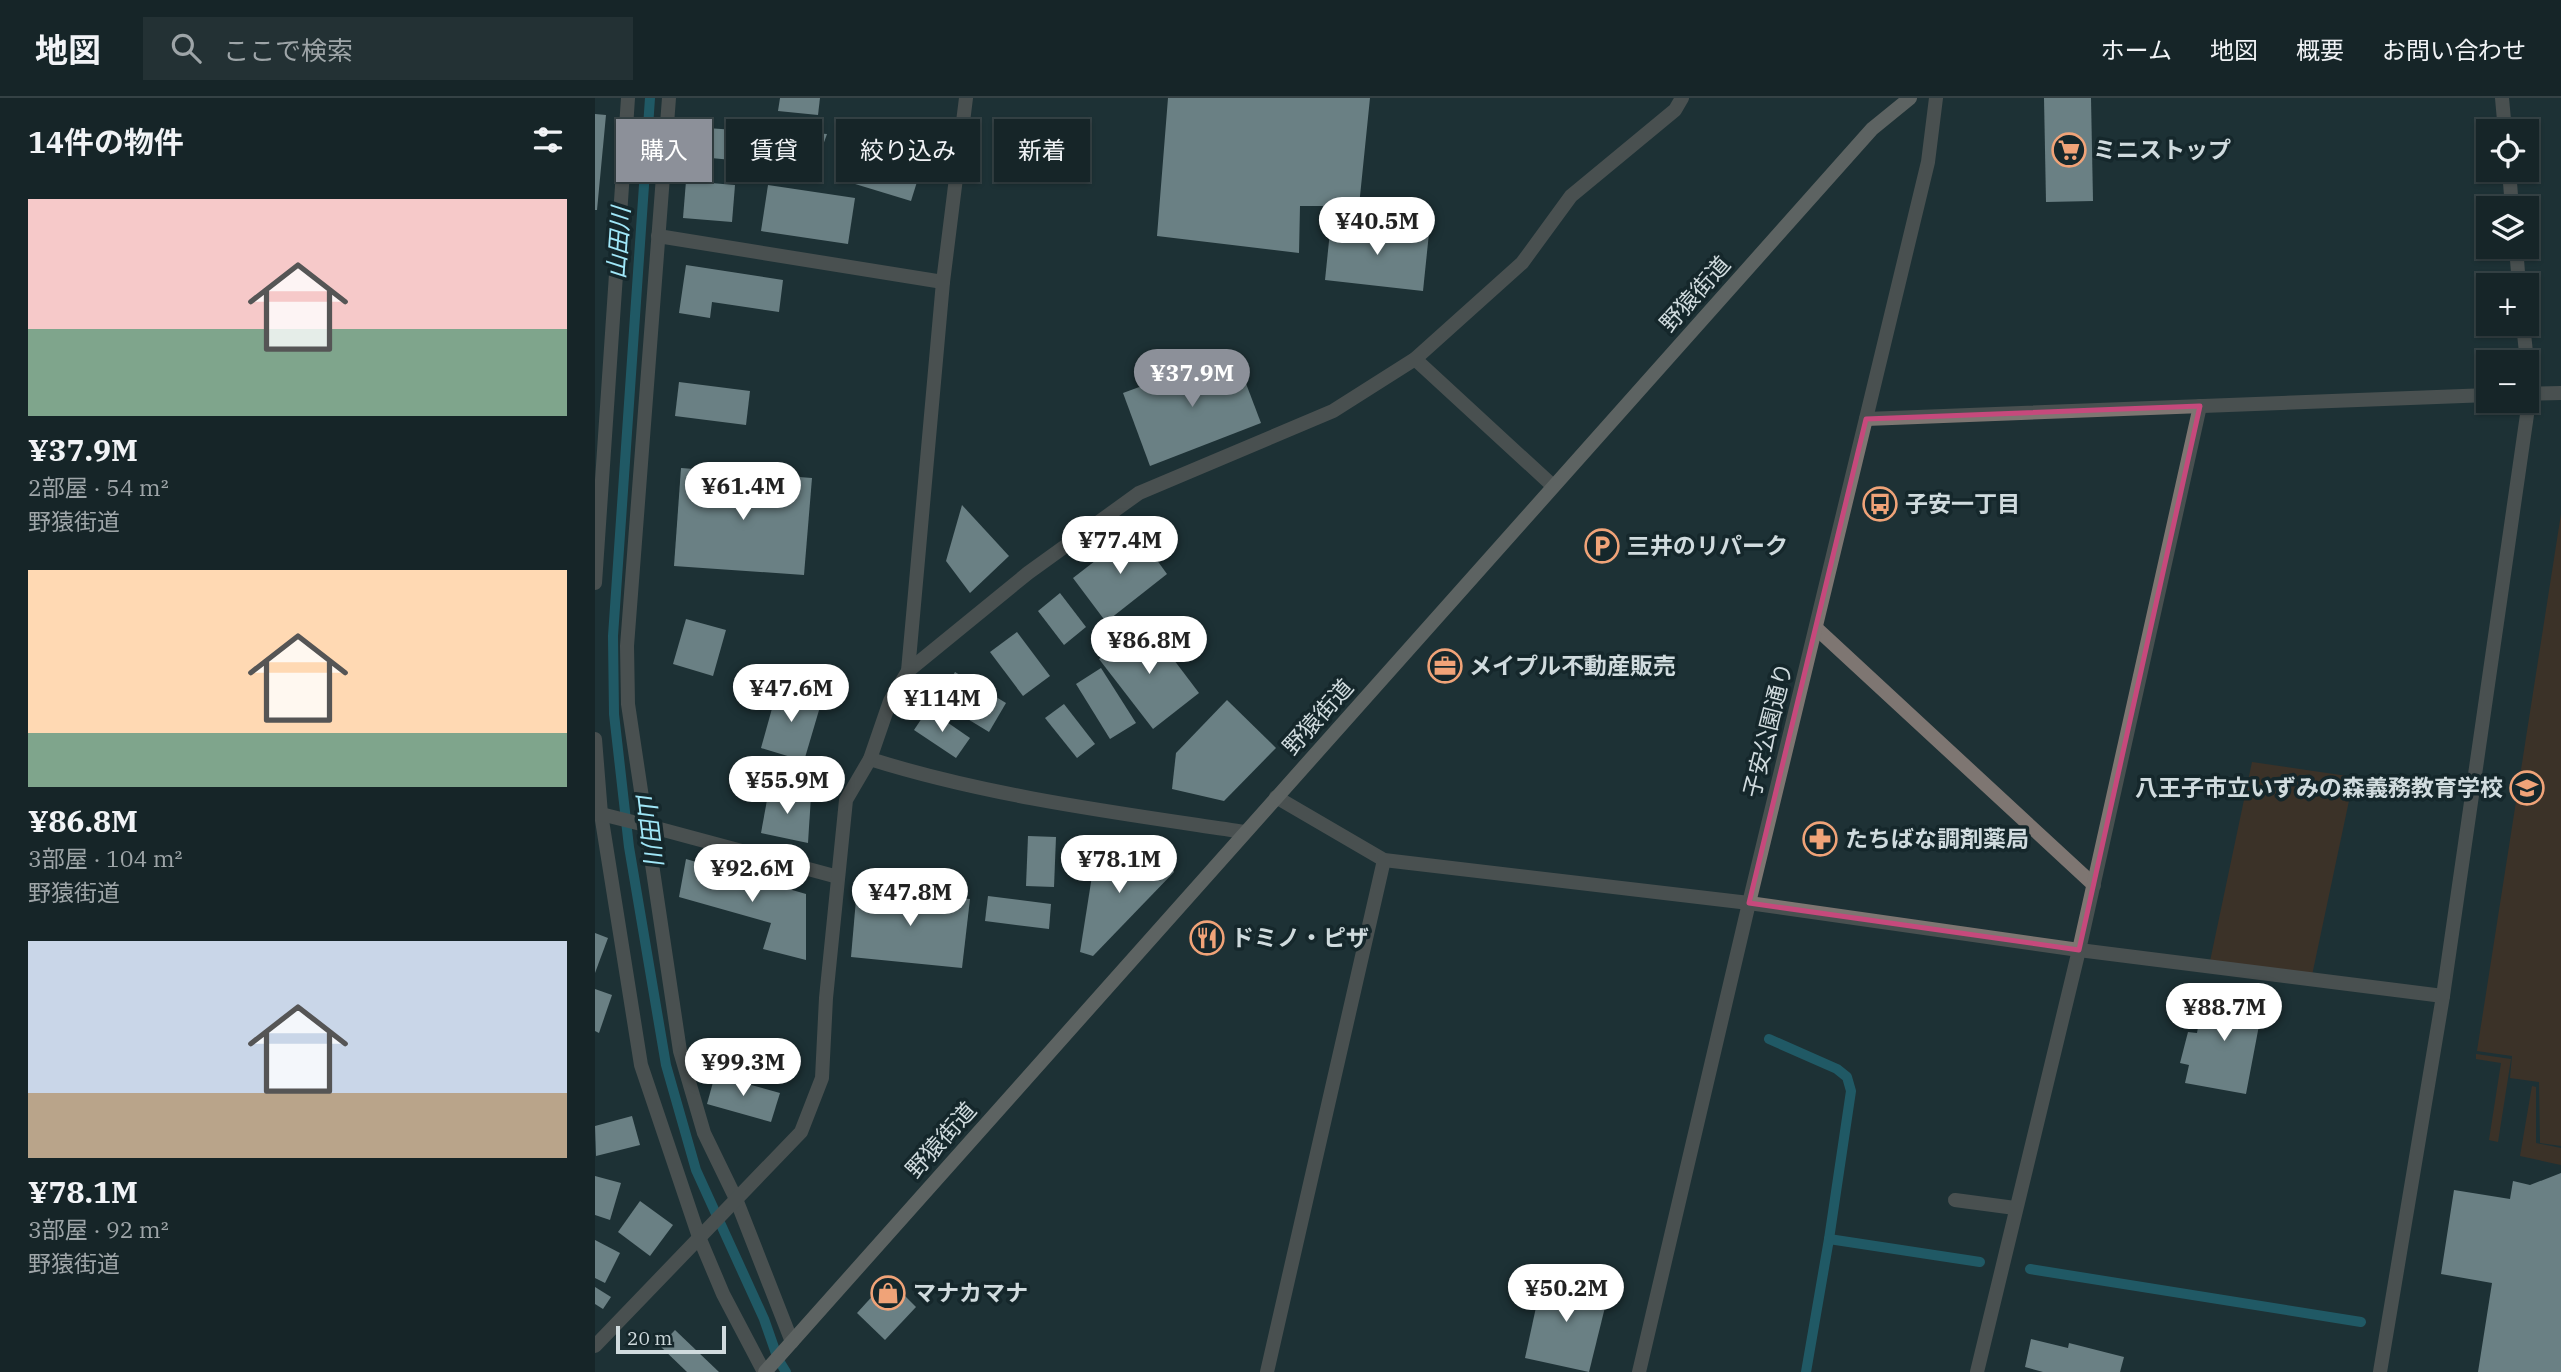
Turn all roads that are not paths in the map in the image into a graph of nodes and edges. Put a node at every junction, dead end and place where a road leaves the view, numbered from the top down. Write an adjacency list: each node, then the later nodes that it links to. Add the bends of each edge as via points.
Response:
1 (628, 98): 19 (street)
2 (669, 98): 9 (street)
3 (966, 98): 10 (street)
4 (1682, 98): 11 (street, via 1675,110 1571,197 1522,263)
5 (1910, 98): 18 (main road, 野猿街道, via 1872,129)
6 (1936, 98): 17 (street, 子安公園通り, via 1929,162)
7 (2502, 98): 8 (street)
8 (2504, 119)
9 (659, 236): 10 (street); 26 (street, via 627,646)
10 (943, 282): 21 (street)
11 (1415, 359): 18 (street); 21 (street, via 1333,411 1139,493 1028,573)
12 (2561, 393): 13 (street)
13 (2539, 394)
14 (2476, 395): 15 (street)
15 (2200, 406): 17 (street); 30 (street)
16 (2525, 413): 33 (street)
17 (1866, 419): 20 (street, 子安公園通り)
18 (1553, 486): 24 (main road, 野猿街道)
19 (595, 583)
20 (1816, 628): 30 (street); 31 (street, 子安公園通り)
21 (908, 670): 23 (street, via 890,701)
22 (595, 739): 25 (street)
23 (870, 759): 27 (street, via 996,791); 29 (street, via 846,800)
24 (1276, 797): 27 (main road, 野猿街道); 28 (street)
25 (603, 814): 26 (street); 37 (street, via 641,1065)
26 (640, 824): 29 (street); 35 (street, via 680,1051 704,1132)
27 (1245, 832): 38 (main road, 野猿街道)
28 (1384, 860): 31 (street); 41 (street)
29 (838, 877): 35 (street, via 822,1078 801,1132)
30 (2094, 885): 32 (street)
31 (1749, 903): 32 (street); 42 (street, 子安公園通り)
32 (2080, 950): 33 (street); 36 (street)
33 (2443, 996): 44 (street)
34 (1955, 1200): 36 (street)
35 (734, 1201): 37 (street); 38 (street)
36 (2015, 1208): 43 (street)
37 (702, 1234): 39 (street); 40 (street, via 723,1294)
38 (789, 1345): 40 (main road, 野猿街道)
39 (595, 1346)
40 (766, 1370)
41 (1267, 1372)
42 (1639, 1372)
43 (1977, 1372)
44 (2380, 1372)

